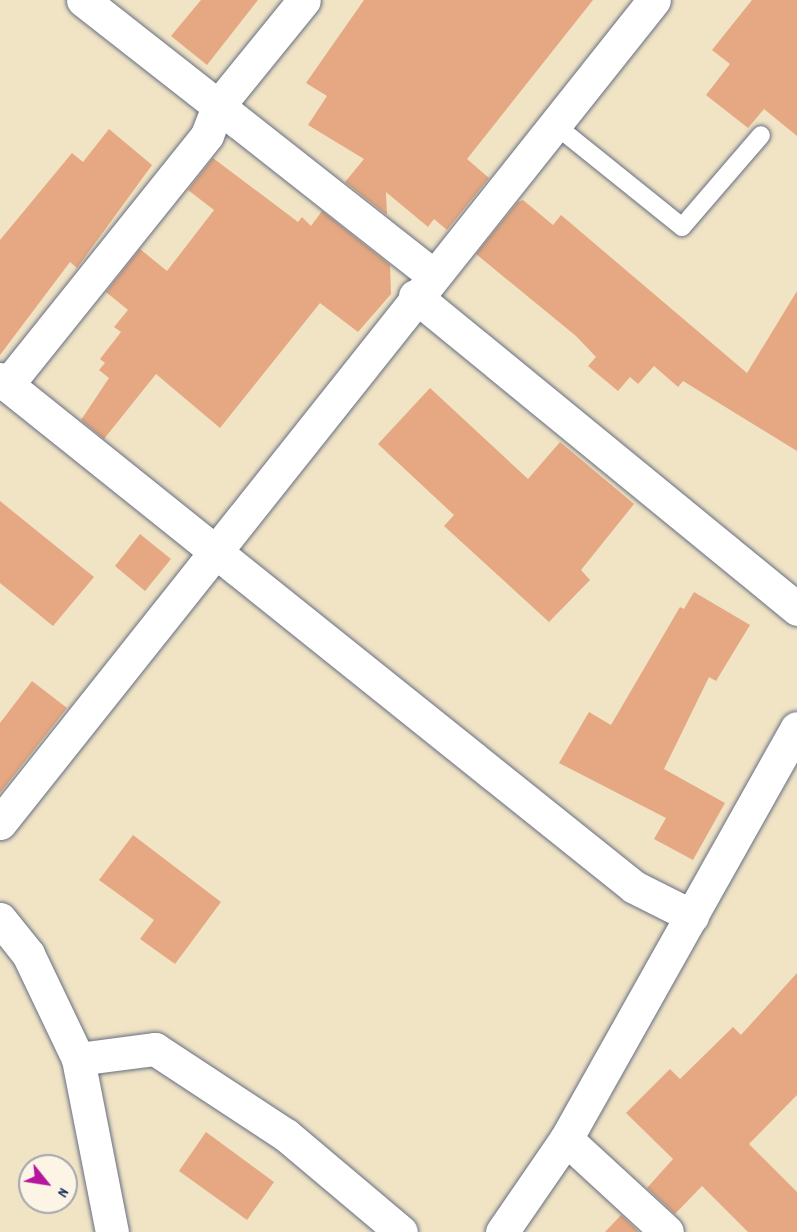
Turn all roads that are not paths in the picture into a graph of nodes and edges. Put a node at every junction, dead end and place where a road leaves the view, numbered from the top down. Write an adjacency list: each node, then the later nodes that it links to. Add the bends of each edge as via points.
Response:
1 (83, 0): 4 (street)
2 (304, 0): 4 (street)
3 (654, 0): 5 (street)
4 (218, 106): 7 (street); 8 (street, via 207,135)
5 (554, 124): 6 (lane, via 682,227); 7 (street)
6 (761, 135)
7 (424, 285): 9 (street); 10 (street)
8 (4, 382): 9 (street)
9 (216, 552): 12 (street); 13 (street, via 634,887)
10 (797, 609)
11 (797, 728): 13 (street)
12 (0, 823)
13 (692, 916): 16 (street)
14 (0, 919): 15 (street, via 28,954)
15 (78, 1059): 17 (street); 18 (street, via 155,1049 285,1135)
16 (566, 1139): 19 (street); 20 (street)
17 (112, 1232)
18 (401, 1232)
19 (502, 1232)
20 (668, 1232)

